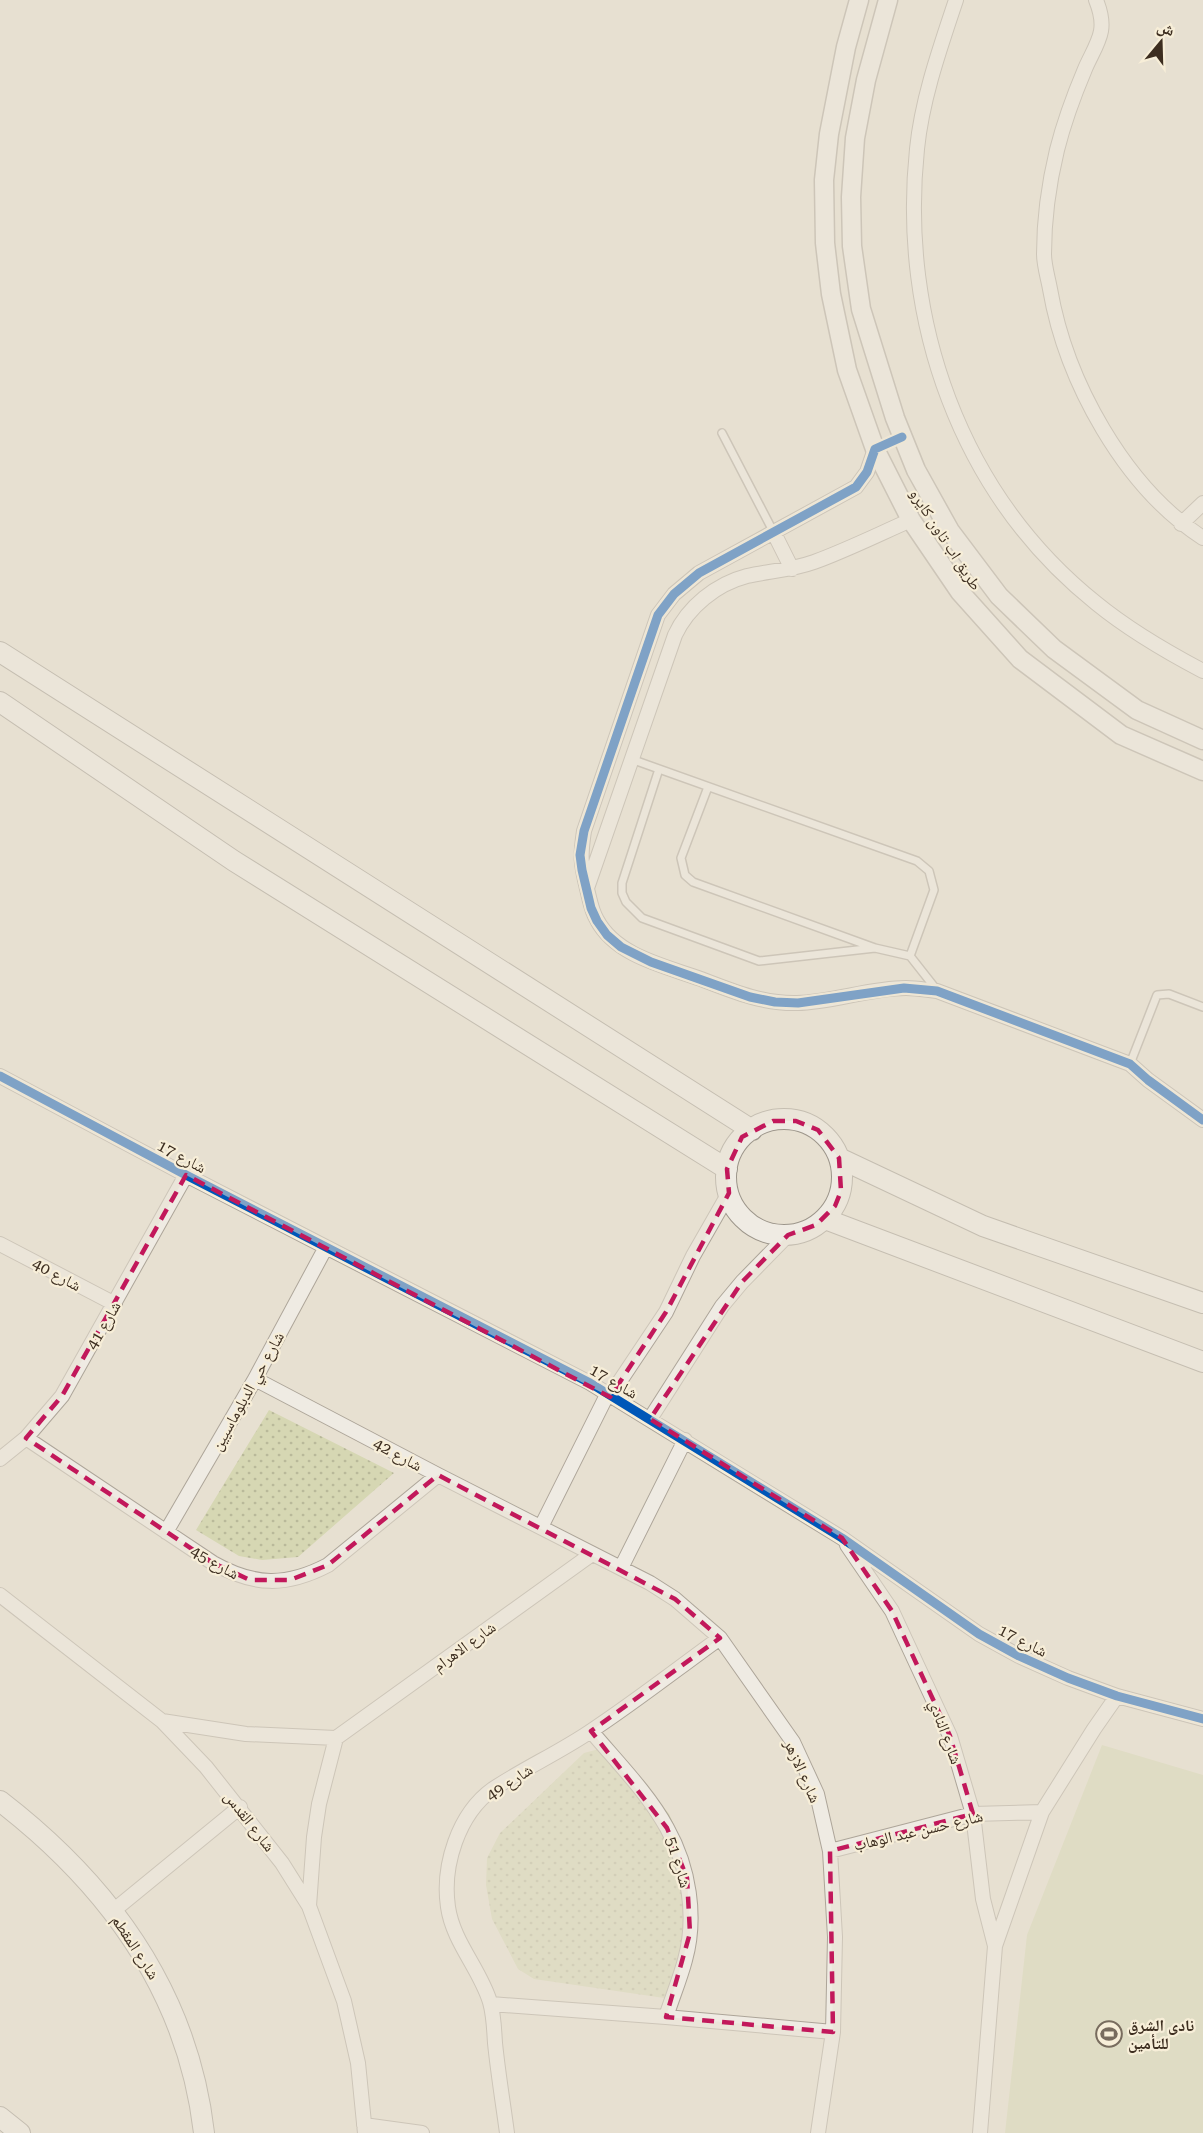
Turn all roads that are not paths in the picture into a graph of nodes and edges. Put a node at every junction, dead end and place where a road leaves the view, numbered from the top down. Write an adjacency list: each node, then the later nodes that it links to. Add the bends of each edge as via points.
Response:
1 (859, 0): 7 (street, طريق اب تاون كايرو, via 829,134 824,180 825,243 847,370)
2 (888, 0): 6 (street, طريق اب تاون كايرو, via 866,80 855,138 850,197 861,309)
3 (956, 0): 15 (street, via 927,94 913,200 922,308 949,403 996,490 1058,568 1129,628)
4 (1096, 0): 10 (street, via 1101,32 1057,150 1048,202 1044,255 1054,316 1074,374 1103,429 1139,480)
5 (722, 433): 11 (lane)
6 (902, 437): 7 (street); 17 (street, طريق اب تاون كايرو, via 950,531 999,596 1054,649 1137,710)
7 (875, 449): 9 (street, طريق اب تاون كايرو); 11 (street, via 867,472 856,487)
8 (1203, 502): 10 (street)
9 (911, 520): 13 (street); 21 (street, طريق اب تاون كايرو, via 960,592 1020,659 1121,735)
10 (1182, 524): 12 (street)
11 (774, 533): 13 (street); 18 (street, via 699,573 674,594 658,615)
12 (1203, 538)
13 (792, 569): 19 (street, via 745,577 721,586 682,621)
14 (0, 652): 31 (main road)
15 (1203, 671)
16 (0, 702): 33 (main road, via 234,861)
17 (1203, 740)
18 (611, 753): 19 (street); 23 (street, via 584,831 580,855)
19 (631, 759): 20 (lane); 23 (street)
20 (659, 769): 22 (lane); 24 (lane, via 622,883 626,902 642,918 759,961)
21 (1203, 771)
22 (708, 787): 24 (lane, via 681,858 685,875 715,891); 25 (lane, via 917,861 929,871 934,890)
23 (587, 888): 26 (street, via 597,921 621,947 651,962 750,997 798,1003 904,988)
24 (875, 948): 25 (lane)
25 (910, 956): 26 (lane)
26 (938, 991): 28 (street)
27 (1203, 1007): 28 (lane, via 1169,994 1157,995)
28 (1131, 1064): 30 (street)
29 (0, 1076): 34 (street, شارع 17)
30 (1203, 1120)
31 (752, 1130): 32 (main road, via 785,1119 807,1124 827,1138); 33 (main road, via 735,1147)
32 (839, 1158): 36 (main road, via 841,1191); 40 (main road, via 982,1226)
33 (727, 1169): 35 (main road)
34 (186, 1175): 39 (street, شارع 17); 41 (street, شارع 41)
35 (729, 1193): 37 (main road, via 751,1224 774,1234); 44 (street, via 666,1312)
36 (825, 1219): 37 (main road); 42 (main road)
37 (788, 1235): 45 (street, via 723,1306)
38 (0, 1244): 41 (street, شارع 40)
39 (326, 1247): 43 (street, شارع حي الدبلوماسيين); 44 (street, شارع 17)
40 (1203, 1303)
41 (115, 1304): 46 (street, شارع 41, via 62,1396)
42 (1203, 1362)
43 (255, 1379): 49 (street, شارع 42); 51 (street, شارع حي الدبلوماسيين)
44 (609, 1395): 45 (street, شارع 17); 50 (street)
45 (650, 1419): 47 (street, شارع 17)
46 (26, 1438): 48 (street, شارع 41); 51 (street, شارع 45)
47 (685, 1440): 52 (street, شارع 17); 54 (street)
48 (0, 1460)
49 (438, 1475): 50 (street, شارع 42); 51 (street, شارع 45, via 328,1565 290,1580 250,1580 230,1573)
50 (542, 1527): 53 (street, شارع الازهر)
51 (166, 1532)
52 (842, 1538): 57 (street, شارع 17, via 979,1634 1058,1674); 65 (street, شارع النادي, via 892,1611 932,1694 950,1736)
53 (592, 1554): 54 (street, شارع الازهر); 61 (street, شارع الاهرام)
54 (621, 1568): 56 (street, شارع الازهر, via 675,1599)
55 (0, 1595): 59 (street, شارع القدس)
56 (720, 1638): 60 (street, شارع 49); 66 (street, شارع الازهر, via 793,1742 817,1794)
57 (1117, 1696): 58 (street, شارع 17); 64 (street, شارع النادي)
58 (1203, 1719)
59 (162, 1721): 61 (street, via 246,1734); 63 (street, شارع القدس)
60 (591, 1731): 70 (street, شارع 49, via 492,1790 470,1814 454,1843 447,1875 448,1908 458,1939); 71 (street, شارع 51, via 668,1828 687,1878 690,1933)
61 (336, 1738): 67 (street, via 319,1804)
62 (0, 1801): 68 (main road, شارع المقطم, via 74,1867)
63 (240, 1807): 67 (street, شارع القدس); 68 (street)
64 (1042, 1812): 65 (street, شارع حسن عبد الوهاب); 69 (street, شارع النادي)
65 (972, 1814): 66 (street, شارع حسن عبد الوهاب); 69 (street, شارع النادي, via 983,1899)
66 (830, 1851): 72 (street, شارع الازهر, via 835,1937)
67 (309, 1906): 74 (street, شارع القدس, via 344,2001 358,2063)
68 (113, 1911): 76 (main road, شارع المقطم, via 148,1962 170,2006 194,2073)
69 (995, 1946): 80 (street, شارع النادي)
70 (491, 2004): 71 (street); 78 (street, شارع 49)
71 (666, 2016): 72 (street)
72 (833, 2032): 79 (street, شارع الازهر)
73 (0, 2117): 75 (main road)
74 (364, 2129): 77 (street)
75 (20, 2133)
76 (204, 2133)
77 (422, 2133)
78 (507, 2133)
79 (818, 2133)
80 (980, 2133)

